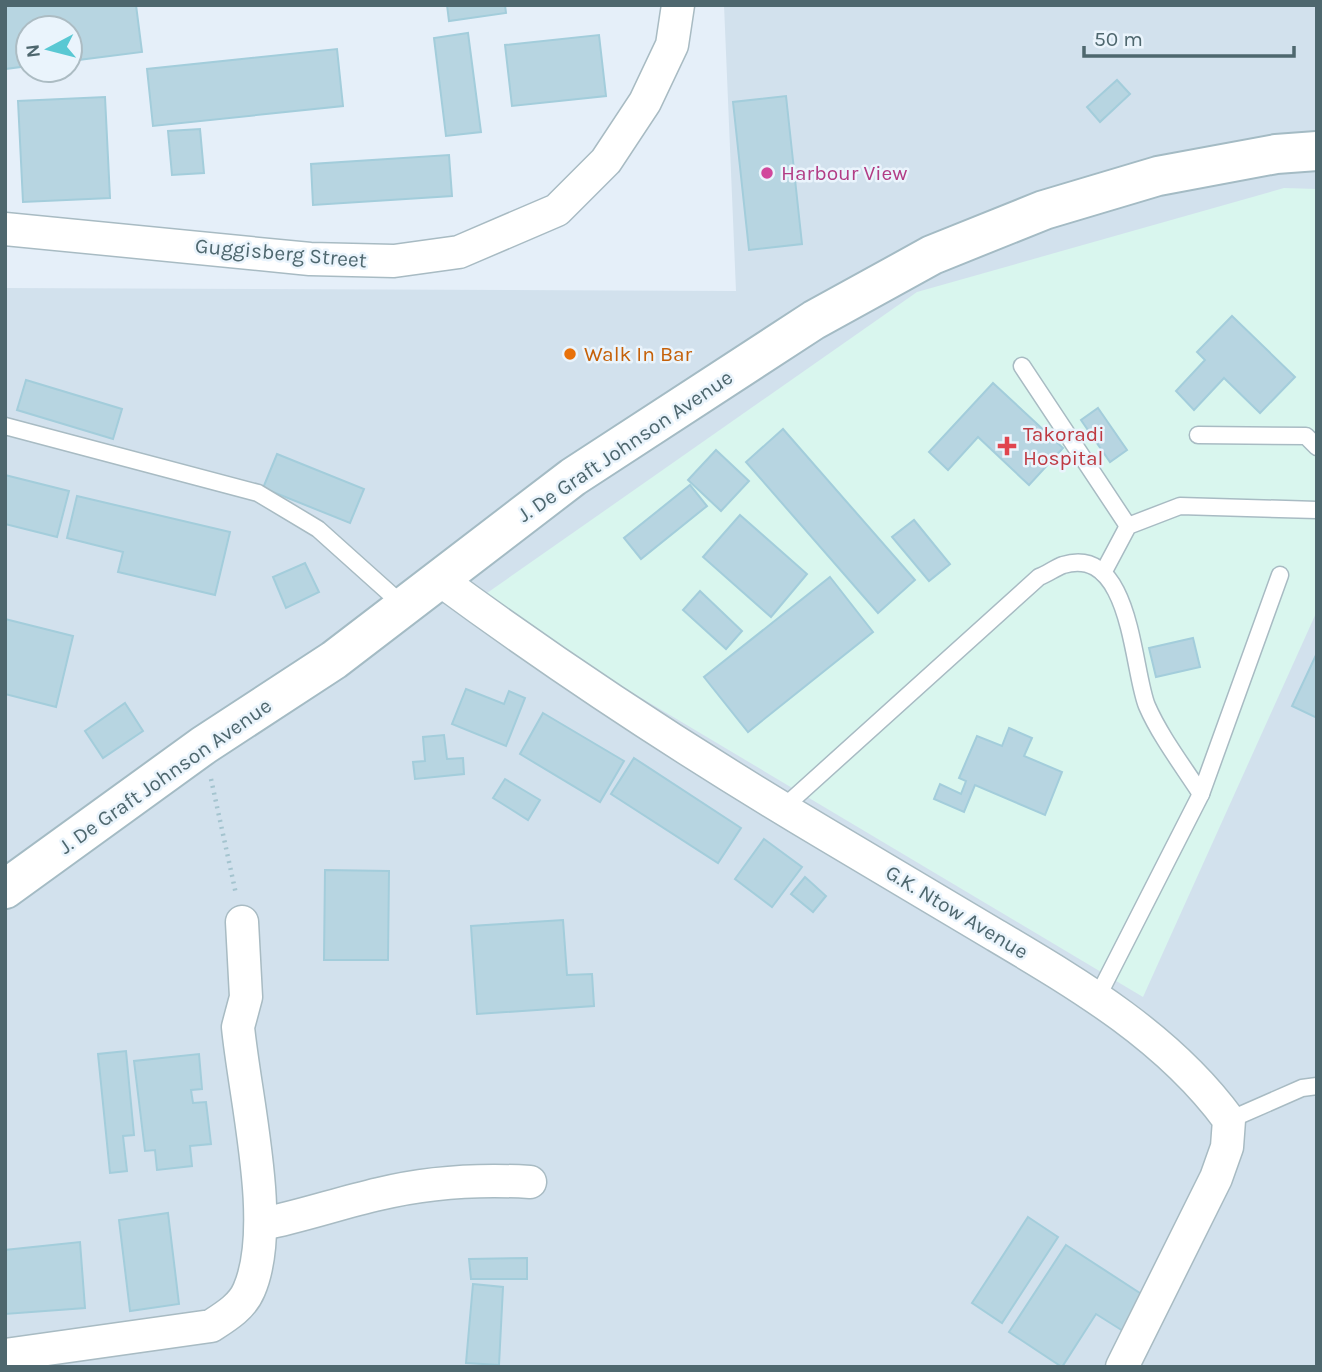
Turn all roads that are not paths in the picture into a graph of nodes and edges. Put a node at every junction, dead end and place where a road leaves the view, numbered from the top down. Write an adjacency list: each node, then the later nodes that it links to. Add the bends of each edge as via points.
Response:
1 (678, 5): 3 (street, Guggisberg Street, via 671,45 645,102 606,161 557,210 459,253 394,261 310,260)
2 (1317, 151): 12 (street, J. De Graft Johnson Avenue, via 1158,176 1044,210 933,255 814,320 573,477)
3 (5, 229)
4 (1022, 366): 9 (lane)
5 (5, 426): 13 (lane, via 258,493 318,529)
6 (1198, 435): 7 (lane, via 1306,436)
7 (1317, 447)
8 (1314, 508): 9 (lane, via 1180,506)
9 (1128, 526): 10 (lane)
10 (1103, 573): 14 (lane, via 1124,603 1147,705); 15 (lane, via 1082,564 1065,565 1039,577)
11 (1280, 575): 14 (lane)
12 (439, 579): 13 (street, J. De Graft Johnson Avenue); 15 (street, G.K. Ntow Avenue, via 547,658)
13 (405, 607): 16 (street, J. De Graft Johnson Avenue)
14 (1200, 794): 18 (lane)
15 (783, 808): 18 (street, G.K. Ntow Avenue)
16 (5, 888)
17 (242, 922): 22 (street, via 246,997 238,1027)
18 (1098, 996): 20 (street, G.K. Ntow Avenue, via 1172,1058 1210,1094)
19 (1317, 1086): 20 (lane, via 1302,1088)
20 (1229, 1120): 24 (street, via 1227,1147 1216,1178)
21 (530, 1182): 22 (street, via 483,1179 412,1188)
22 (263, 1224): 23 (street, via 248,1293 211,1326)
23 (5, 1355)
24 (1122, 1367)

